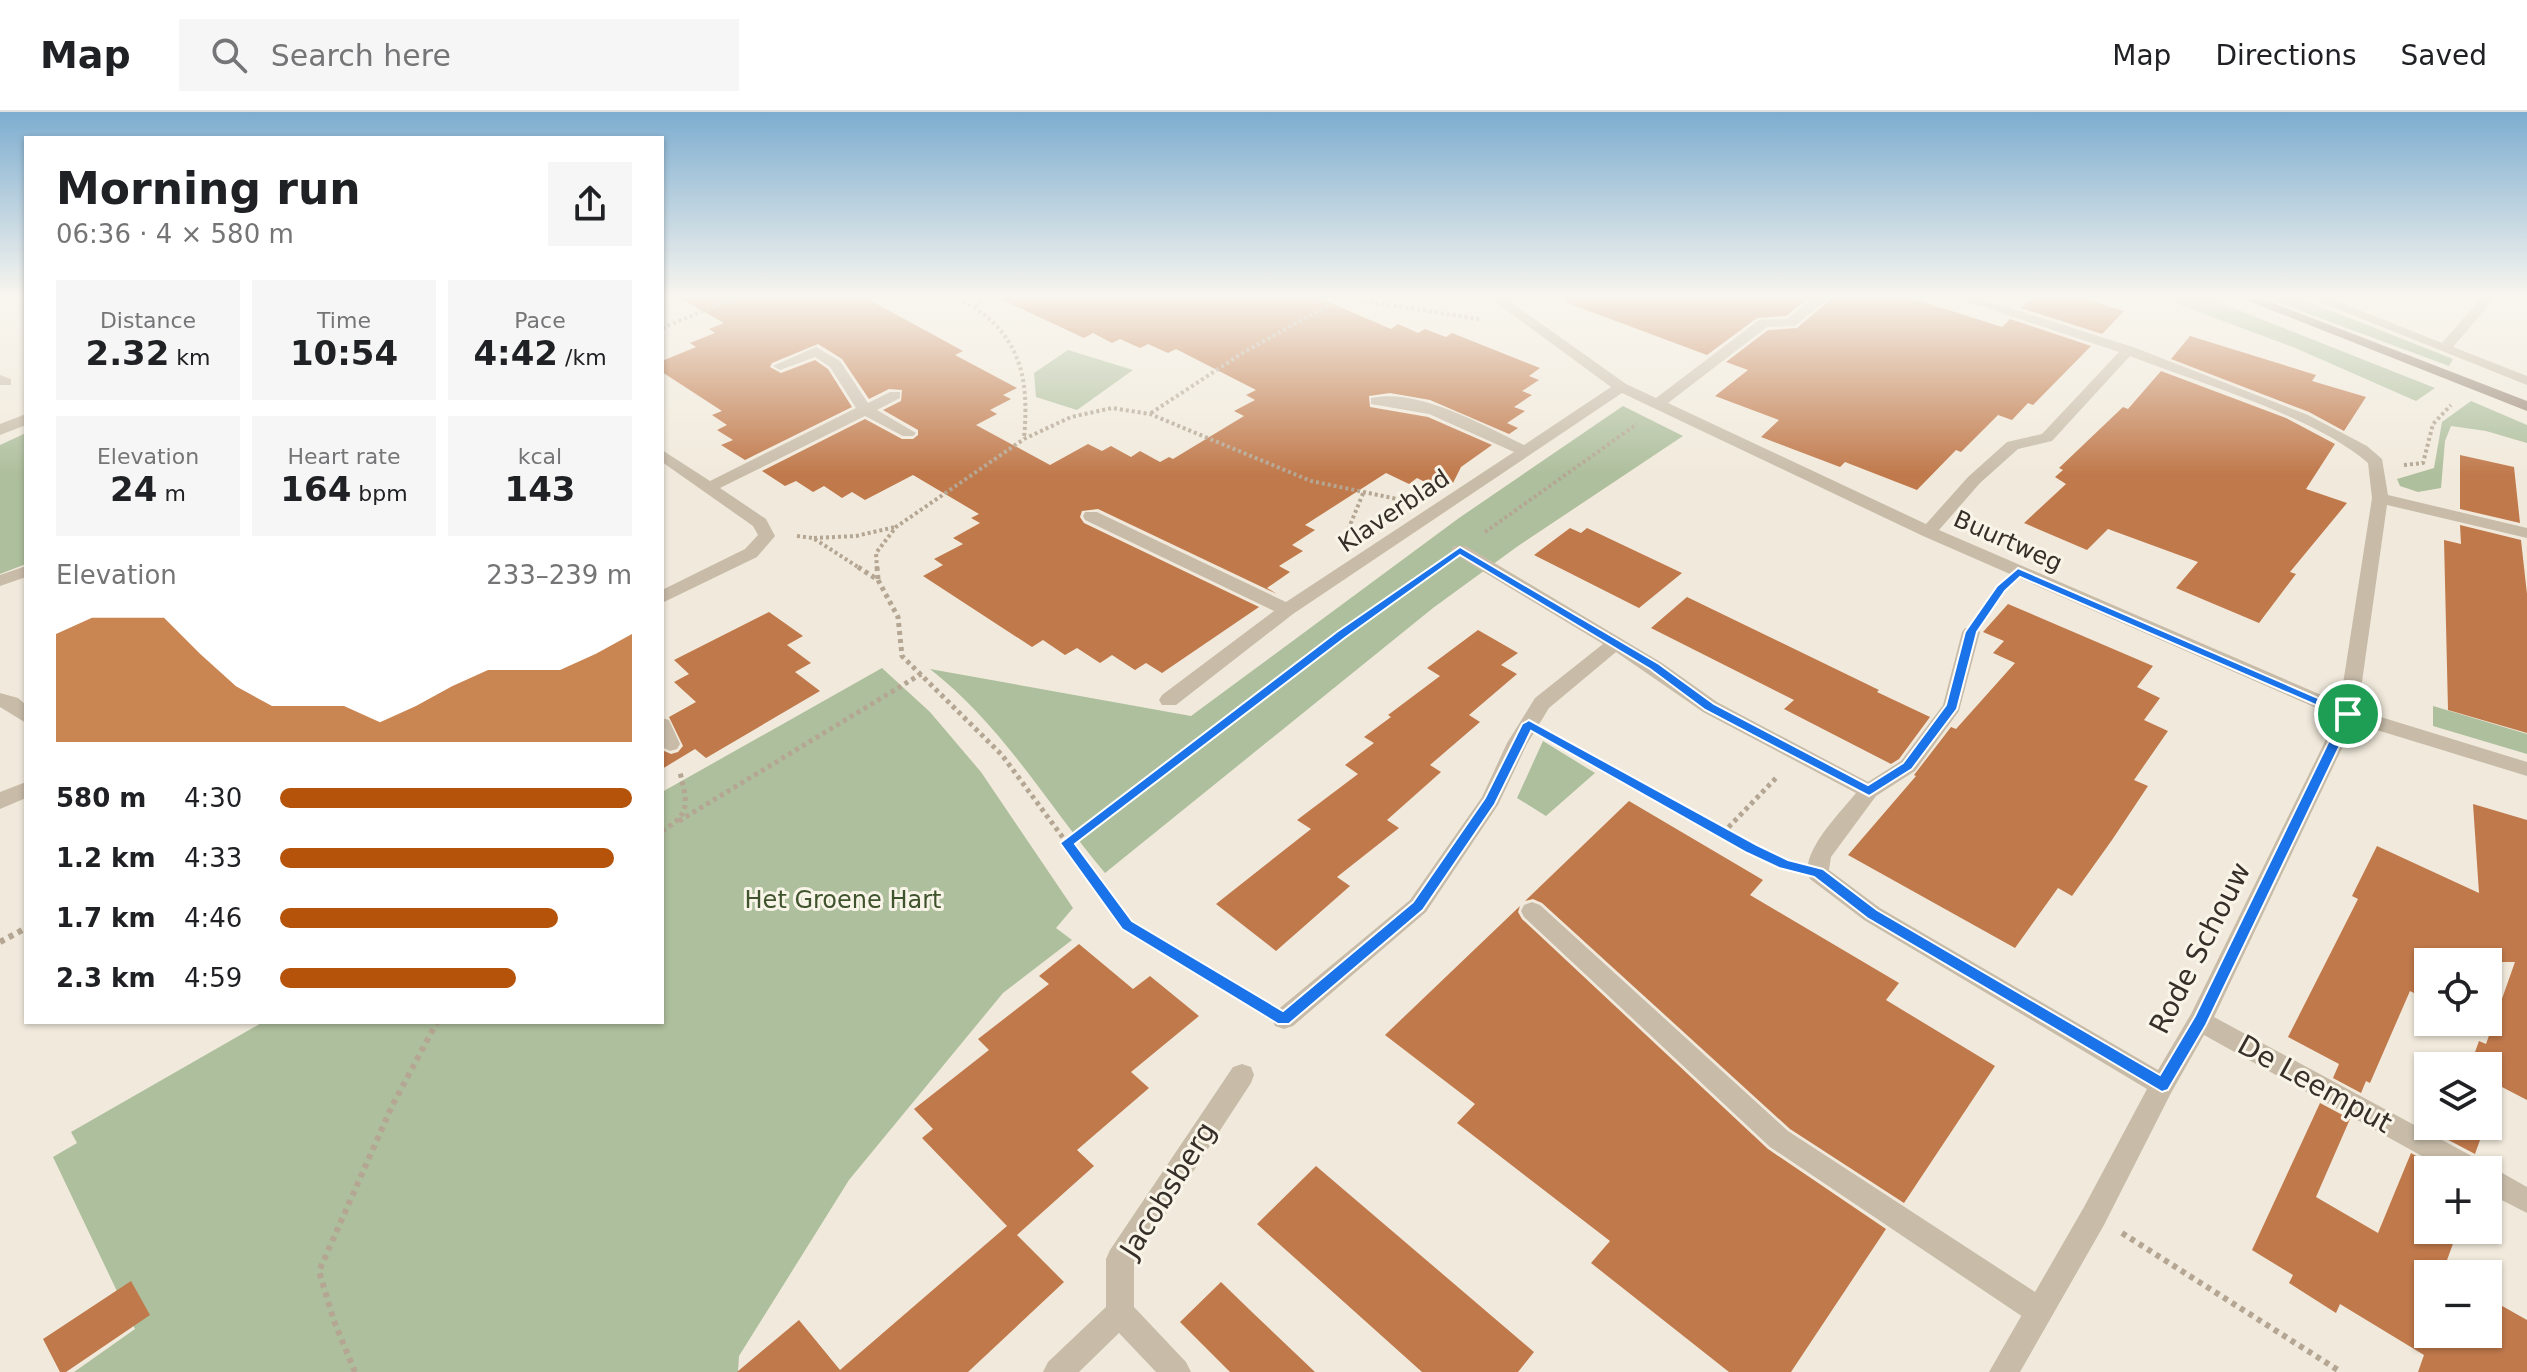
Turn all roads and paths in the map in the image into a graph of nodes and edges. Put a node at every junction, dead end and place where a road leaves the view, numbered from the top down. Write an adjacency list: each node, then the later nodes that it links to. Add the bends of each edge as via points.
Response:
1 (802, 357): 11 (street)
2 (824, 357): 19 (street, via 835,364)
3 (1015, 357): 24 (path, via 1023,370 1028,403)
4 (1237, 357): 20 (path)
5 (1579, 357): 13 (street, Buurtweg)
6 (1719, 357): 17 (street)
7 (2122, 357): 33 (street, via 2047,438 2013,445)
8 (2146, 357): 27 (street, via 2303,418)
9 (2400, 357): 14 (main road)
10 (2467, 357): 12 (street)
11 (780, 366)
12 (2527, 381)
13 (1621, 387): 17 (street, Buurtweg); 25 (street, Klaverblad)
14 (2479, 387): 18 (main road); 27 (path, via 2433,424 2423,463)
15 (895, 395): 19 (street)
16 (1376, 401): 25 (street, via 1424,407)
17 (1656, 405): 33 (street, Buurtweg); 37 (path, via 1647,417)
18 (2527, 406)
19 (865, 410): 23 (street); 28 (street)
20 (1150, 414): 24 (path, via 1112,408 1071,417); 30 (path, via 1311,481)
21 (24, 420): 22 (street)
22 (0, 430)
23 (908, 433)
24 (1024, 439): 32 (path)
25 (1527, 452): 30 (street, Klaverblad)
26 (664, 456): 28 (street)
27 (2376, 462): 29 (street, Rode Schouw)
28 (710, 487): 35 (street, via 760,523)
29 (2380, 498): 34 (street); 50 (street, Rode Schouw)
30 (1442, 508): 43 (street, Klaverblad)
31 (1091, 516): 43 (street)
32 (896, 527): 36 (path); 40 (path, via 876,553)
33 (1929, 532): 39 (street, Buurtweg)
34 (2527, 533)
35 (767, 536): 36 (path); 42 (street, via 751,553)
36 (813, 538): 40 (path)
37 (1460, 550): 45 (street); 61 (path)
38 (24, 572): 41 (street)
39 (2018, 572): 44 (path); 50 (street, Buurtweg)
40 (878, 580): 46 (path, via 898,617 902,656)
41 (0, 581)
42 (664, 596)
43 (1287, 610): 48 (street, Klaverblad)
44 (1971, 632): 56 (street, via 1952,706 1908,766)
45 (1614, 644): 51 (street, via 1542,703); 53 (street, via 1710,707)
46 (921, 674): 58 (path); 61 (path, via 1002,755)
47 (0, 700): 49 (street)
48 (1169, 700)
49 (24, 714)
50 (2348, 714): 54 (street, Buurtweg); 67 (street, Rode Schouw)
51 (1529, 724): 60 (path); 66 (street, via 1491,800 1418,906)
52 (666, 735): 58 (path, via 686,791)
53 (1799, 754): 56 (street); 60 (path)
54 (2527, 769)
55 (24, 790): 57 (street)
56 (1869, 791): 62 (street, via 1820,855)
57 (0, 801)
58 (679, 821): 59 (path)
59 (664, 830)
60 (1723, 833): 62 (path, via 1784,864)
61 (1067, 843): 66 (path, via 1127,925)
62 (1818, 873): 70 (street, via 1872,914)
63 (1532, 911): 75 (street, via 1779,1139)
64 (24, 929): 65 (path)
65 (0, 942)
66 (1284, 1019)
67 (2200, 1021): 70 (street, Rode Schouw); 71 (street, De Leemput)
68 (436, 1024): 77 (path, via 392,1106 319,1271)
69 (1242, 1075): 76 (street, Jacobsberg, via 1120,1259)
70 (2162, 1085): 74 (street, Rode Schouw)
71 (2446, 1156)
72 (2502, 1187): 73 (street)
73 (2527, 1201)
74 (2094, 1216): 75 (street, Rode Schouw); 81 (path)
75 (2039, 1311): 80 (street, Rode Schouw)
76 (1120, 1313): 78 (street); 79 (street)
77 (355, 1372)
78 (1058, 1372)
79 (1176, 1372)
80 (2004, 1372)
81 (2341, 1372)

